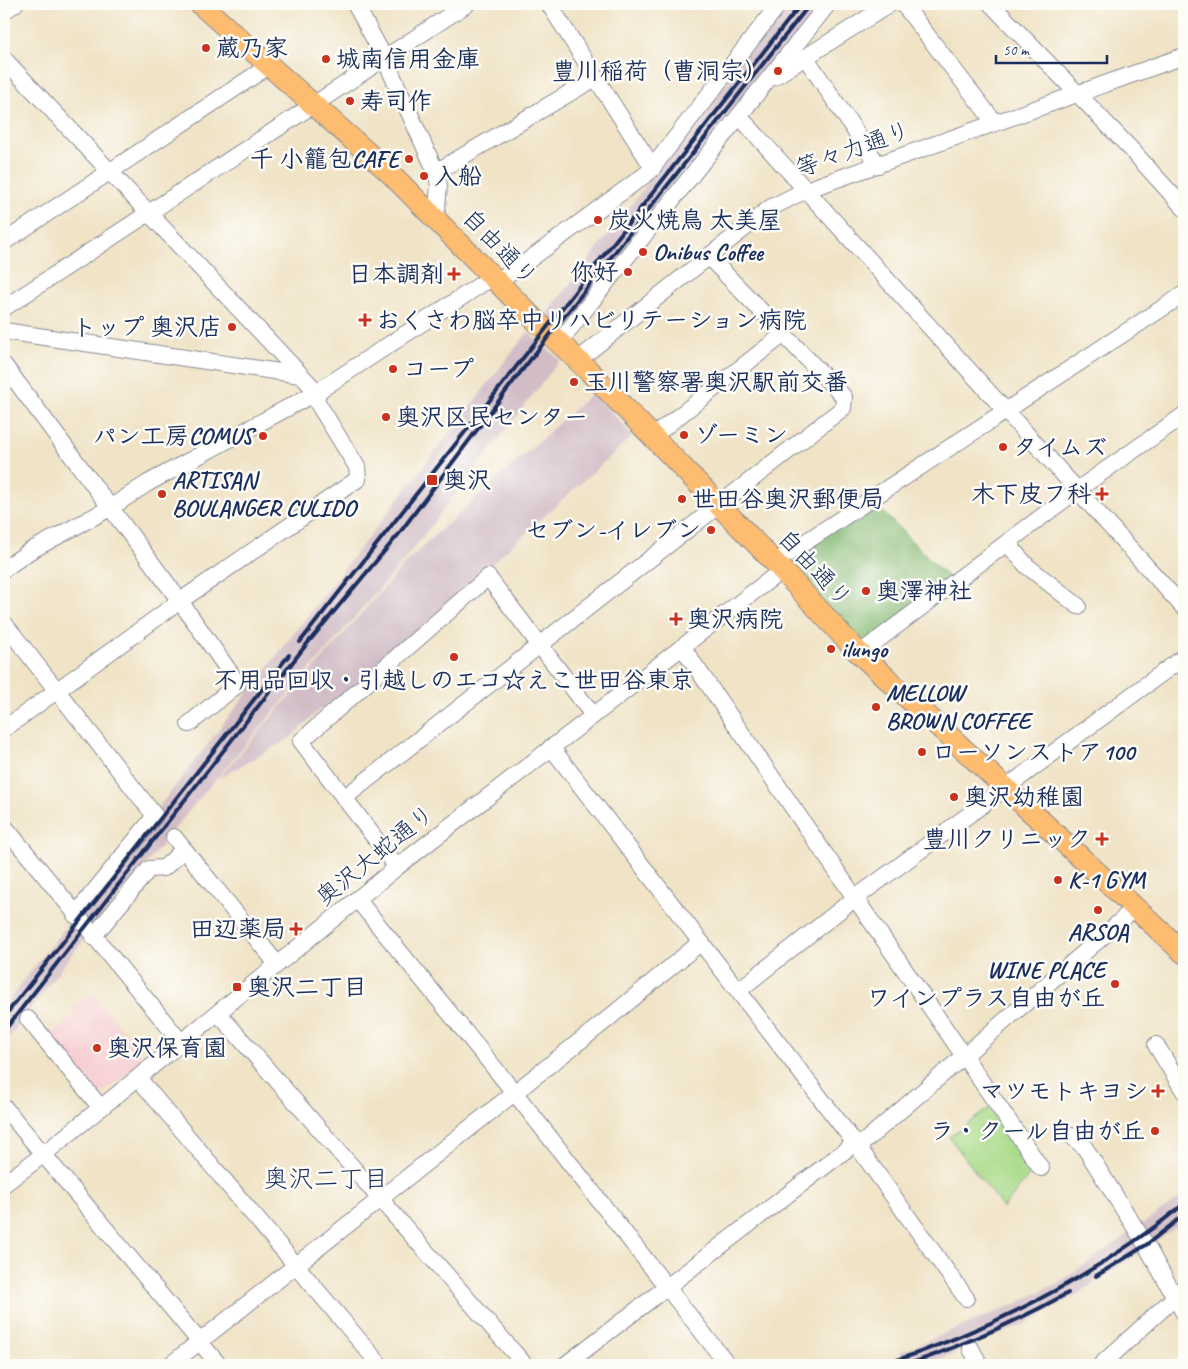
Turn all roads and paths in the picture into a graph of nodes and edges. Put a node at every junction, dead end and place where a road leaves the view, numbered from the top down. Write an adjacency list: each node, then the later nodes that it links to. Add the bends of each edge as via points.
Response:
1 (15, 4): 11 (street)
2 (200, 4): 16 (main road, 自由通り)
3 (355, 4): 13 (street)
4 (466, 4): 13 (street)
5 (549, 4): 17 (street)
6 (778, 4): 24 (street)
7 (828, 4): 18 (street)
8 (890, 4): 14 (street)
9 (903, 4): 22 (street)
10 (991, 4): 19 (street)
11 (4, 11)
12 (1184, 56): 19 (street, 等々力通り)
13 (384, 57): 20 (street); 26 (street)
14 (806, 58): 18 (street); 23 (street)
15 (4, 59): 25 (street)
16 (270, 65): 20 (main road, 自由通り); 25 (street)
17 (595, 78): 24 (street); 26 (street)
18 (762, 84): 21 (street)
19 (1078, 93): 22 (street, 等々力通り); 28 (street)
20 (313, 104): 29 (street); 30 (main road, 自由通り)
21 (738, 116): 27 (street); 38 (street)
22 (995, 123): 23 (street, 等々力通り)
23 (878, 165): 27 (street, 等々力通り)
24 (653, 168): 33 (street, via 518,268)
25 (109, 172): 29 (street); 31 (street)
26 (436, 172): 30 (street, via 439,185)
27 (806, 190): 32 (street, 等々力通り, via 756,217); 43 (street)
28 (1184, 208)
29 (148, 212): 35 (street); 41 (street)
30 (436, 219): 33 (main road, 自由通り)
31 (4, 242)
32 (708, 256): 37 (street); 39 (street, 等々力通り)
33 (495, 280): 38 (main road, 自由通り); 42 (street, via 483,283)
34 (1184, 294): 43 (street, 奥沢大蛇通り)
35 (4, 308)
36 (4, 331): 41 (street)
37 (784, 334): 45 (street); 47 (street, via 844,397 843,408)
38 (560, 341): 39 (main road, 自由通り)
39 (578, 360): 45 (main road, 自由通り)
40 (4, 365): 48 (street)
41 (300, 375): 42 (street)
42 (317, 392): 48 (street); 52 (street, via 317,402 357,467 358,479)
43 (1006, 411): 46 (street); 50 (street, 奥沢大蛇通り)
44 (1184, 415): 46 (street)
45 (652, 437): 47 (main road, 自由通り)
46 (1077, 490): 49 (street); 54 (street)
47 (718, 506): 50 (main road, 自由通り); 56 (street)
48 (110, 508): 51 (street, via 30,551); 52 (street)
49 (1007, 543): 53 (street, via 1027,566); 58 (street)
50 (778, 566): 57 (street, 奥沢大蛇通り); 58 (main road, 自由通り)
51 (4, 569)
52 (180, 601): 60 (street); 62 (street, via 238,684)
53 (1078, 606)
54 (1184, 608)
55 (4, 623): 60 (street)
56 (539, 646): 61 (street); 66 (street); 66 (street, via 488,577 300,741)
57 (683, 648): 61 (street, 奥沢大蛇通り); 69 (street)
58 (859, 654): 65 (main road, 自由通り)
59 (1184, 657): 65 (street)
60 (56, 691): 63 (street); 72 (street, via 155,816)
61 (593, 715): 64 (street, 奥沢大蛇通り)
62 (188, 724)
63 (4, 729)
64 (552, 747): 68 (street, 奥沢大蛇通り); 74 (street)
65 (1005, 788): 69 (street); 71 (main road, 自由通り)
66 (344, 798): 68 (street)
67 (4, 826): 72 (street)
68 (397, 867): 70 (street, 奥沢大蛇通り)
69 (854, 898): 77 (street); 82 (street)
70 (357, 900): 76 (street, 奥沢大蛇通り); 85 (street)
71 (1134, 906): 75 (main road, 自由通り); 82 (street, via 1123,919)
72 (76, 916): 73 (street)
73 (93, 937): 76 (street, via 149,869 164,868 179,843); 80 (street)
74 (701, 942): 77 (street); 85 (street)
75 (1184, 953)
76 (277, 964): 78 (street, 奥沢大蛇通り)
77 (739, 990): 89 (street)
78 (218, 1013): 80 (street, 奥沢大蛇通り); 93 (street)
79 (28, 1019): 87 (street)
80 (181, 1042): 83 (street, 奥沢大蛇通り)
81 (1156, 1044): 84 (street)
82 (964, 1055): 89 (street); 91 (street)
83 (138, 1078): 87 (street, 奥沢大蛇通り); 94 (street)
84 (1184, 1091)
85 (514, 1092): 93 (street); 95 (street)
86 (4, 1107): 90 (street)
87 (101, 1108): 90 (street, 奥沢大蛇通り)
88 (1072, 1136): 96 (street, via 1085,1148)
89 (857, 1145): 95 (street); 97 (street)
90 (44, 1154): 92 (street, 奥沢大蛇通り); 99 (street)
91 (1041, 1168)
92 (4, 1184)
93 (380, 1199): 94 (street); 104 (street)
94 (296, 1265): 99 (street); 103 (street)
95 (667, 1285): 105 (street); 106 (street)
96 (1180, 1293): 98 (street); 108 (street)
97 (966, 1298)
98 (1184, 1313)
99 (199, 1342): 101 (street); 102 (street)
100 (971, 1349): 107 (street)
101 (170, 1365)
102 (219, 1365)
103 (380, 1365)
104 (525, 1365)
105 (565, 1365)
106 (728, 1365)
107 (980, 1365)
108 (1101, 1365)

